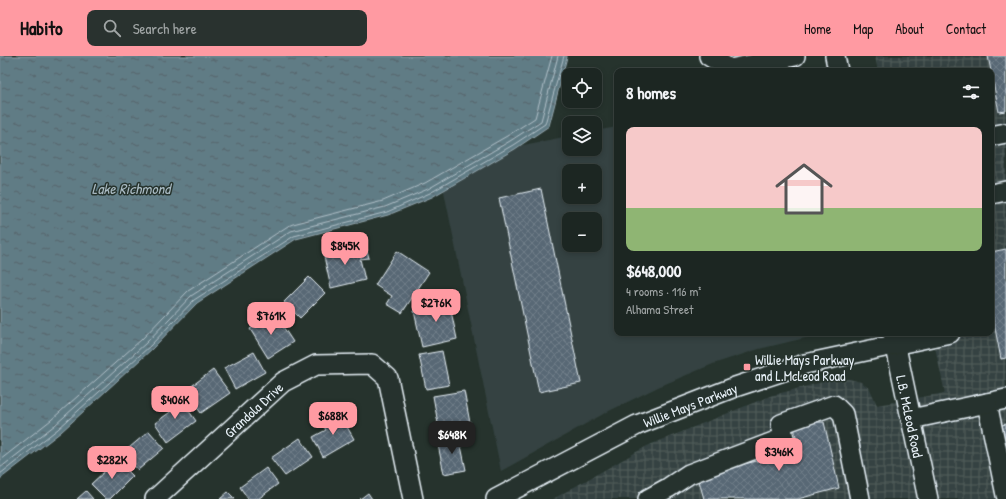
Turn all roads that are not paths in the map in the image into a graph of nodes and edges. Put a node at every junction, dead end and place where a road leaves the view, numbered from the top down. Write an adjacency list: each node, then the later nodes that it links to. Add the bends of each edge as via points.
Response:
1 (709, 56): 4 (street)
2 (795, 56): 5 (street)
3 (835, 56): 6 (street)
4 (728, 68)
5 (735, 68)
6 (837, 68)
7 (1006, 133): 8 (street)
8 (994, 135)
9 (1006, 191): 10 (street)
10 (994, 193)
11 (922, 336): 12 (street, Willie Mays Parkway)
12 (894, 339): 15 (street, L.B. McLeod Road); 19 (street, Willie Mays Parkway, via 735,387 637,425)
13 (1006, 399): 14 (street)
14 (987, 403): 15 (street); 16 (street)
15 (911, 419): 22 (street, L.B. McLeod Road)
16 (1006, 495)
17 (155, 499): 18 (street, Grandola Drive, via 283,382 316,366 372,364 388,378)
18 (413, 499)
19 (496, 499)
20 (648, 499): 21 (street, via 689,474 784,438 781,424 834,405 843,414)
21 (860, 499)
22 (928, 499)

